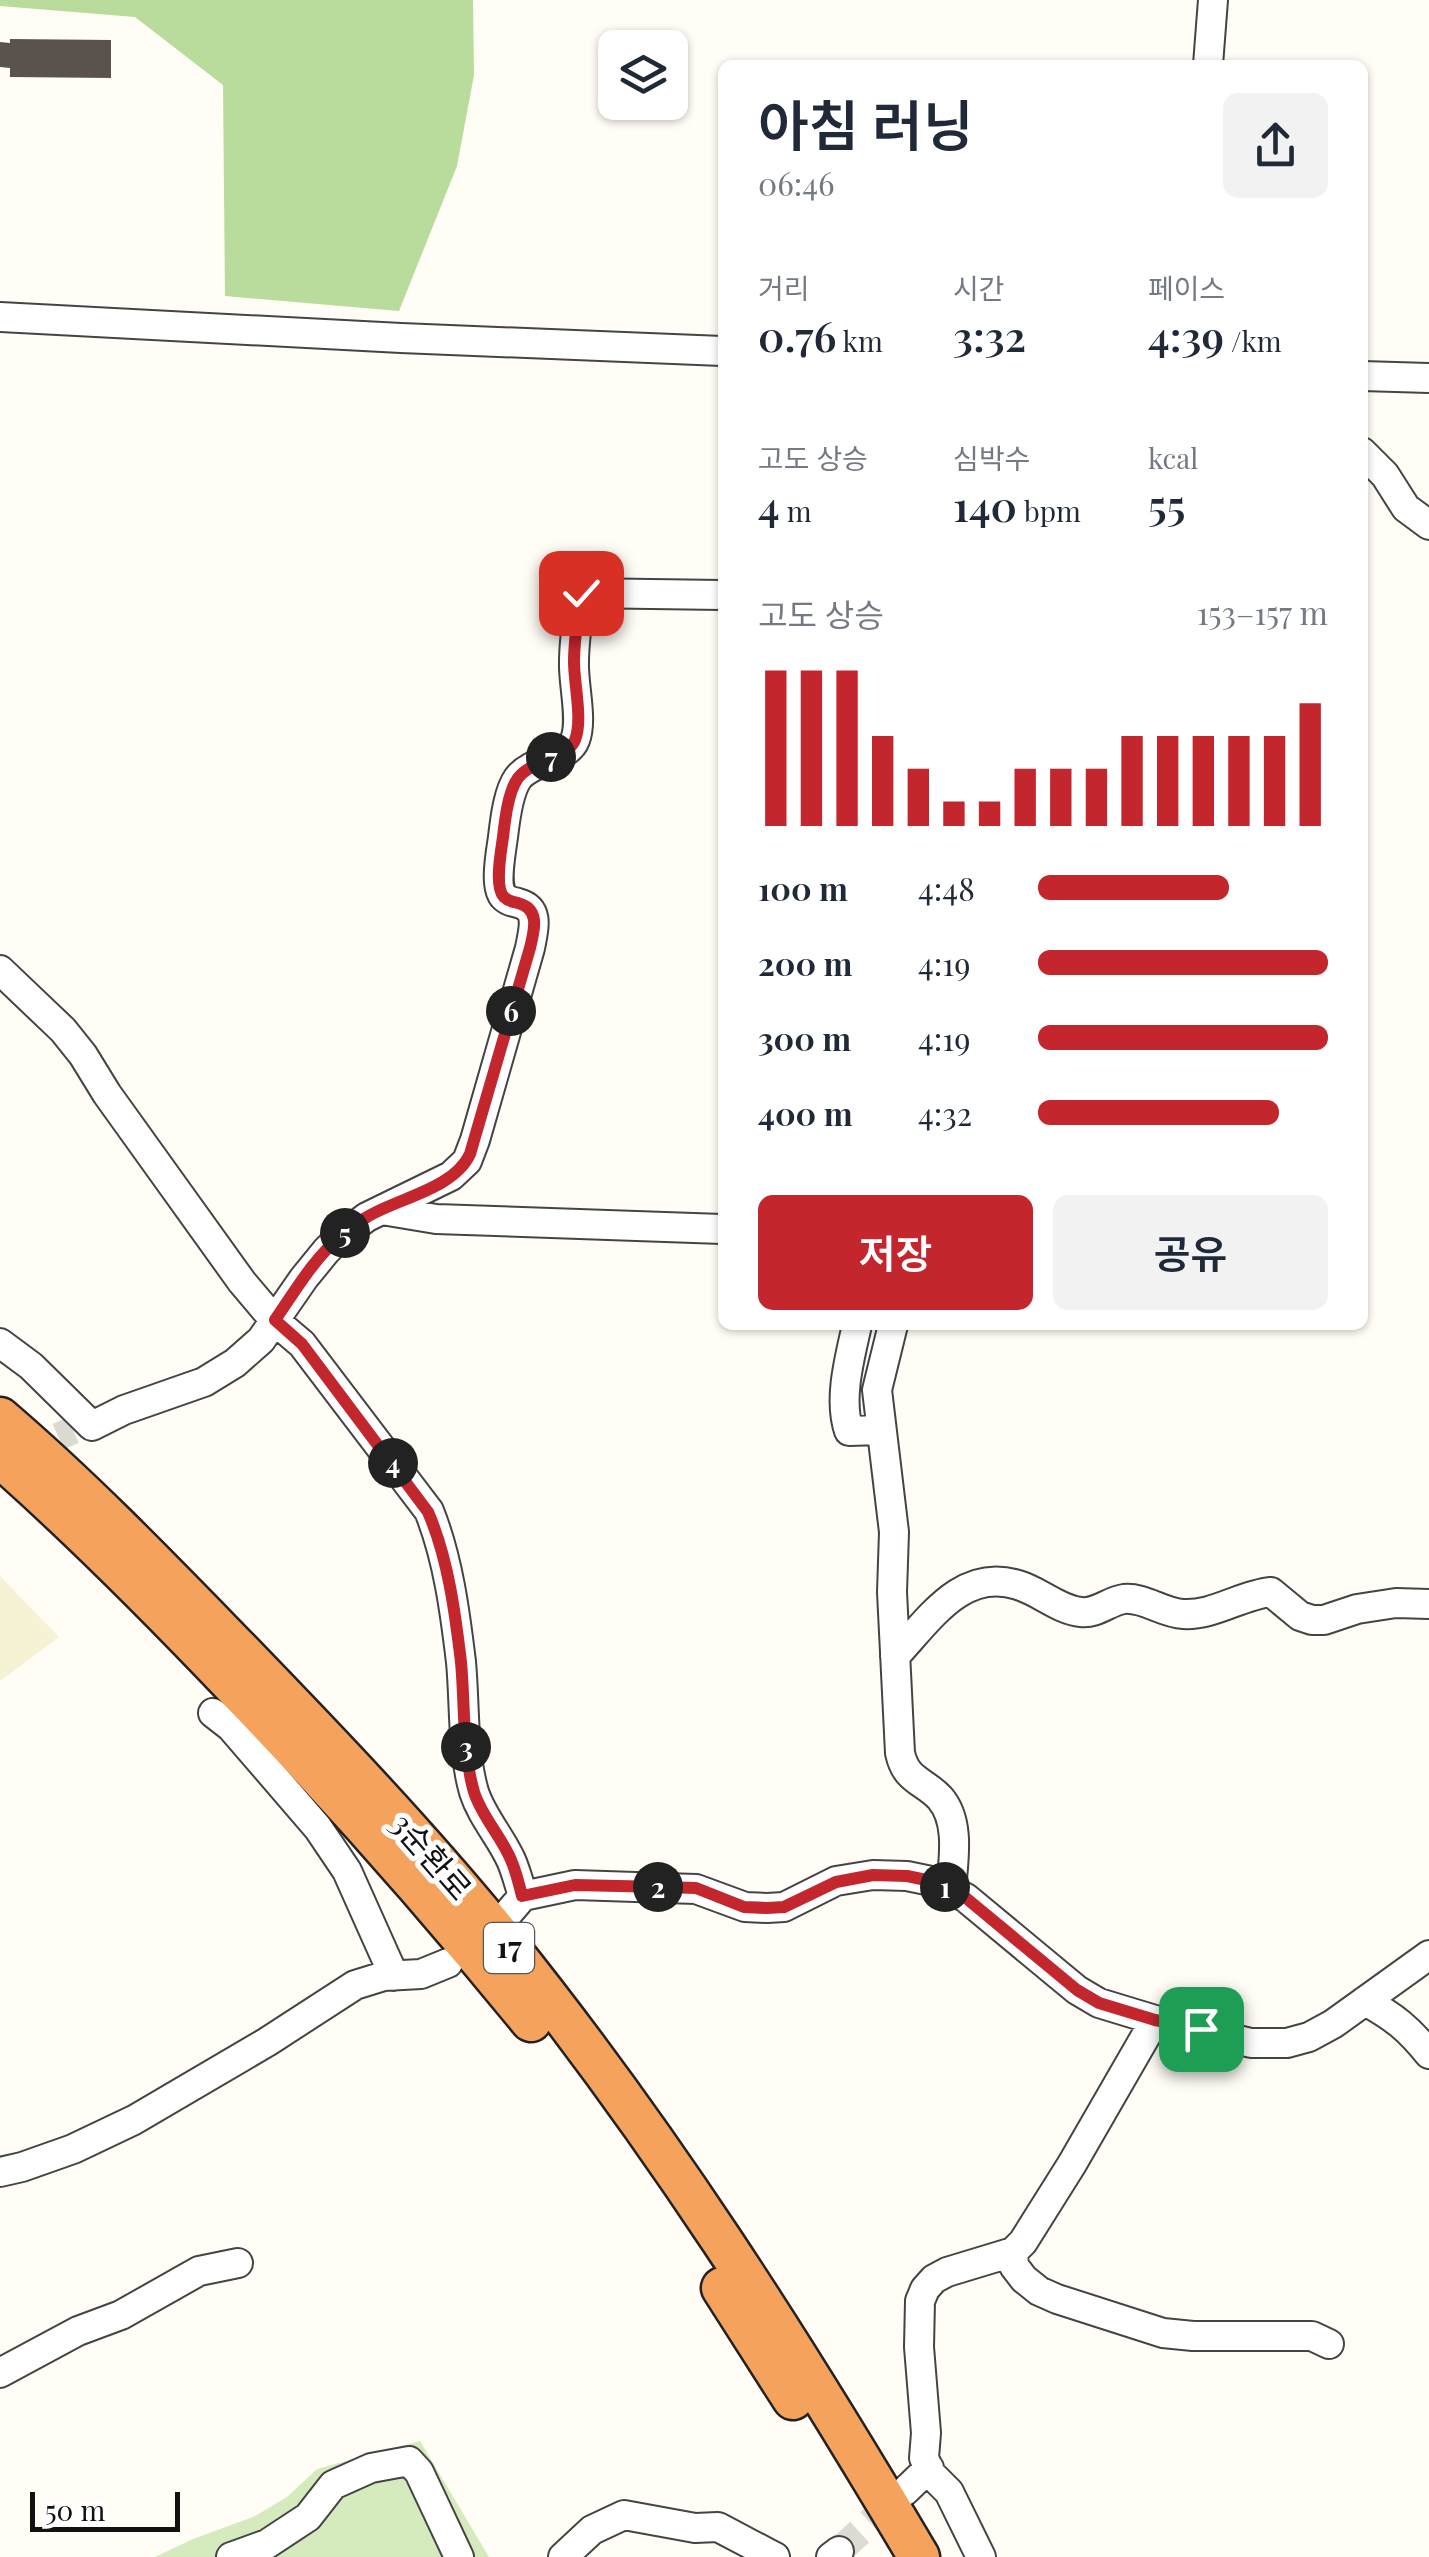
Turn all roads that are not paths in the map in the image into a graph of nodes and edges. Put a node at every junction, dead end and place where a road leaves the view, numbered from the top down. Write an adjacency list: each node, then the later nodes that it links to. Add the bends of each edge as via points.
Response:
1 (1213, 0): 2 (street)
2 (1208, 60)
3 (0, 317): 4 (street)
4 (718, 350)
5 (1368, 376): 6 (street)
6 (1429, 378)
7 (1368, 458): 8 (street, via 1406,508)
8 (1429, 525)
9 (718, 595): 11 (street, via 581,593 575,740 516,780 503,836 498,885 503,897 532,910 535,922 475,1140 467,1162 451,1176)
10 (0, 970): 13 (street, via 83,1055)
11 (382, 1210): 12 (street, via 436,1219); 13 (street, via 326,1250)
12 (718, 1229)
13 (275, 1320): 16 (street, via 218,1376 83,1428 30,1366); 23 (street, via 302,1344 438,1533 474,1793 510,1858 514,1907 575,1885 696,1888 744,1907 767,1908 873,1875 907,1876)
14 (856, 1330): 18 (street, via 846,1425 849,1431)
15 (893, 1330): 18 (street, via 877,1390)
16 (0, 1343)
17 (0, 1418): 42 (highway, 3순환로 / 17, via 138,1546 304,1718 501,1939 689,2188)
18 (880, 1430): 21 (street, via 894,1532)
19 (0, 1457): 41 (highway, 3순환로 / 17, via 158,1606 362,1820 520,2007 713,2274)
20 (1429, 1604): 21 (street, via 1396,1603 1312,1620 1271,1592 1186,1614 1133,1599 1078,1612 1017,1584 987,1580 952,1596)
21 (895, 1656): 23 (street, via 902,1764 941,1799 950,1818)
22 (213, 1713): 26 (street, via 318,1828 347,1872)
23 (951, 1890): 28 (street, via 1077,1990)
24 (1429, 1955): 27 (street)
25 (448, 1963): 26 (street)
26 (394, 1976): 30 (street, via 354,1985 134,2120)
27 (1365, 2001): 28 (street, via 1309,2037 1287,2043 1251,2043); 29 (street, via 1394,2017)
28 (1155, 2020): 31 (street, via 1064,2179)
29 (1429, 2054)
30 (0, 2172)
31 (1013, 2252): 33 (street, via 1014,2266 1038,2291 1163,2333 1312,2336); 35 (street, via 947,2272 920,2301)
32 (238, 2263): 34 (street, via 198,2271)
33 (1329, 2344)
34 (0, 2373)
35 (928, 2468): 36 (street); 43 (street, via 949,2492)
36 (905, 2491)
37 (231, 2557): 38 (street, via 267,2544 308,2517 333,2485 408,2461)
38 (460, 2557)
39 (563, 2557): 40 (street, via 592,2530 624,2515 718,2527)
40 (776, 2557)
41 (887, 2557)
42 (919, 2557)
43 (981, 2557)

